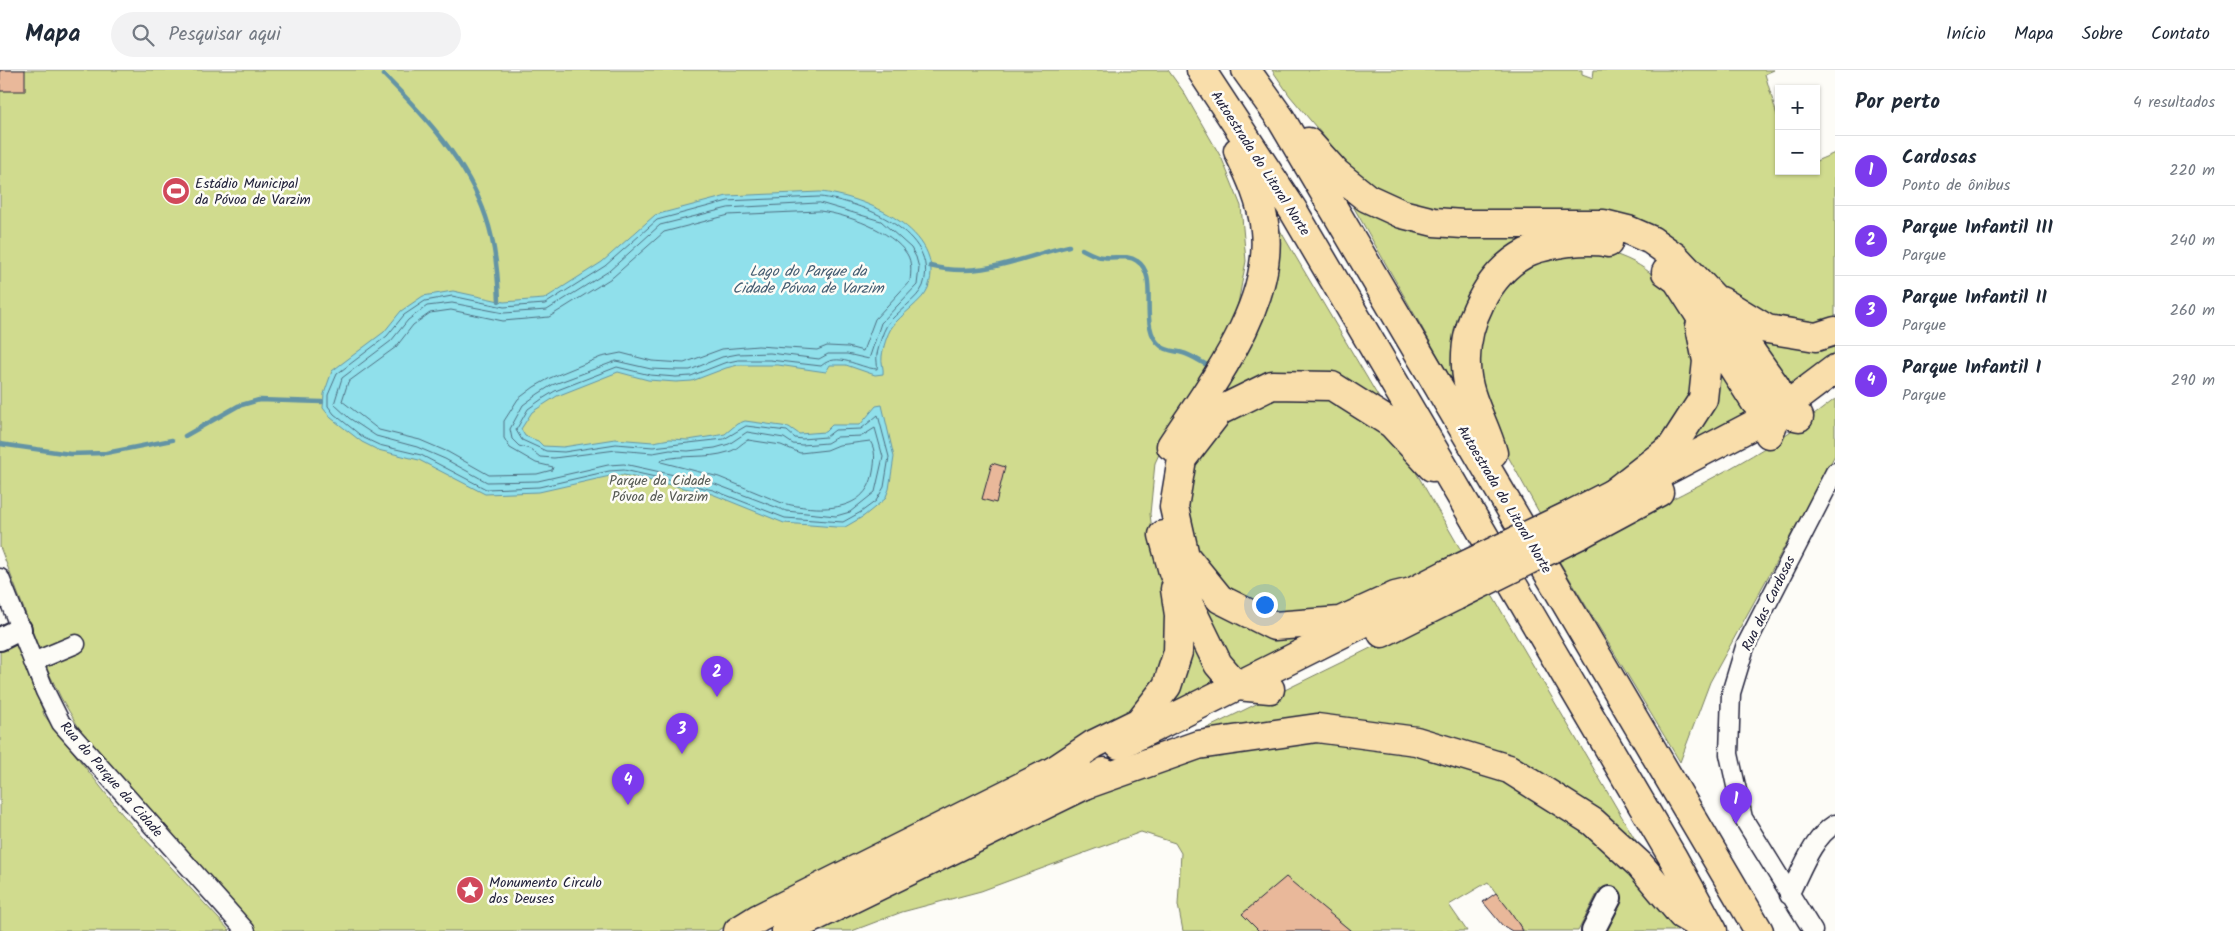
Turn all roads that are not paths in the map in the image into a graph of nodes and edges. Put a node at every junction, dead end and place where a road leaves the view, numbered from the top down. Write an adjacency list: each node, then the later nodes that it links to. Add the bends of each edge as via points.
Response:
1 (1201, 70): 3 (main road, Autoestrada do Litoral Norte)
2 (1246, 70): 4 (main road, Autoestrada do Litoral Norte)
3 (1227, 109): 11 (main road, Autoestrada do Litoral Norte, via 1293,210); 15 (main road, via 1233,141 1254,184 1265,230 1262,280 1237,344 1170,448 1161,480 1160,510)
4 (1281, 119): 5 (main road, via 1336,173 1367,198 1402,214 1434,222 1604,224 1628,230 1651,240 1675,257); 13 (main road, Autoestrada do Litoral Norte)
5 (1704, 303): 6 (main road, via 1767,329 1816,337); 9 (main road, via 1755,402); 12 (main road, via 1707,361 1703,399 1672,447); 13 (main road, via 1677,280 1628,248 1604,242 1555,244 1526,253 1507,268 1479,304 1468,336 1466,366 1470,395 1492,449)
6 (1835, 331)
7 (1835, 369): 9 (main road)
8 (1835, 389): 9 (main road)
9 (1782, 421): 12 (main road, via 1631,489); 14 (main road)
10 (1835, 472): 28 (street, Rua das Cardosas, via 1745,647 1731,694 1729,754 1743,818)
11 (1457, 489): 18 (main road, via 1424,460 1392,424 1332,386 1272,385 1263,389 1218,411 1182,459 1174,507 1185,556 1220,599 1274,626 1340,621 1395,596); 35 (main road, Autoestrada do Litoral Norte)
12 (1613, 493): 14 (main road)
13 (1506, 500): 36 (main road, Autoestrada do Litoral Norte)
14 (1575, 525): 17 (main road, bridge)
15 (1173, 572): 23 (main road, via 1218,664); 25 (main road, via 1179,614 1178,652 1167,686 1139,722 1094,744)
16 (0, 578): 19 (street, Rua do Parque da Cidade)
17 (1452, 585): 18 (main road); 24 (main road)
18 (1412, 592): 23 (main road, via 1401,604)
19 (20, 629): 20 (street); 22 (street, Rua do Parque da Cidade)
20 (0, 639)
21 (76, 644): 22 (street)
22 (33, 662): 30 (street, Rua do Parque da Cidade, via 61,723)
23 (1237, 686): 24 (main road); 25 (main road, via 1101,754)
24 (1270, 689): 26 (main road, via 1123,760)
25 (1055, 770): 31 (main road)
26 (1085, 785): 32 (main road); 34 (main road, via 1198,745 1317,728 1416,741 1509,769 1593,822 1640,865 1682,915)
27 (1835, 824): 28 (street, via 1810,854)
28 (1789, 895): 37 (street, Rua das Cardosas)
29 (1610, 898): 33 (street)
30 (246, 931)
31 (738, 931)
32 (786, 931)
33 (1593, 931)
34 (1709, 931)
35 (1713, 931)
36 (1759, 931)
37 (1813, 931)

